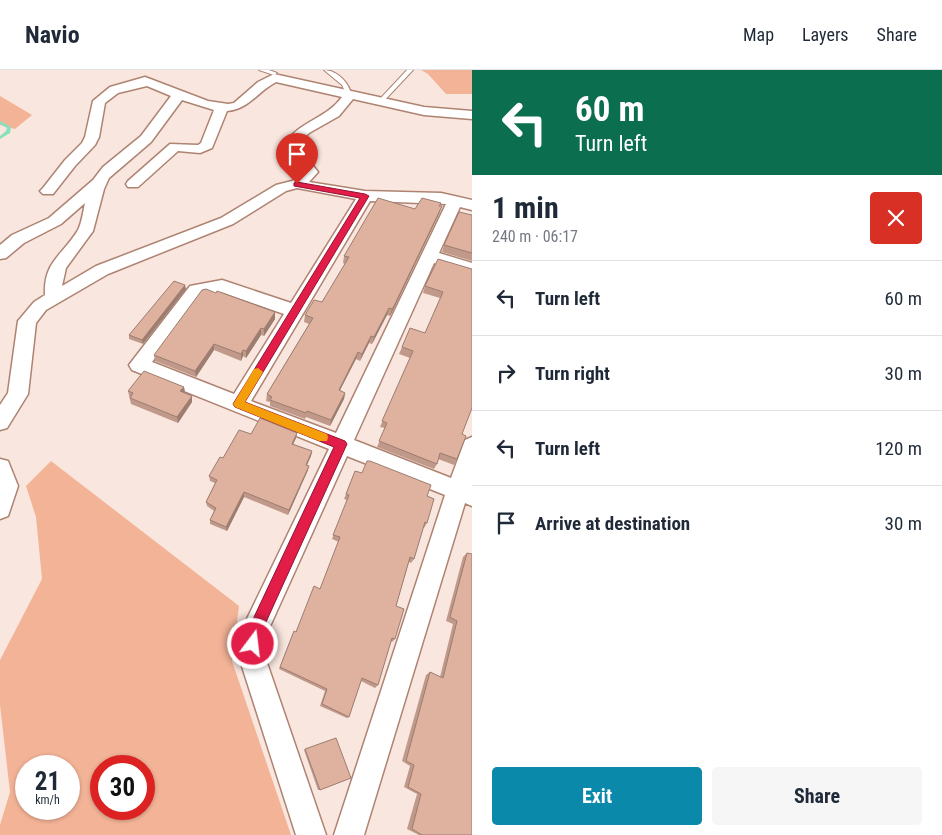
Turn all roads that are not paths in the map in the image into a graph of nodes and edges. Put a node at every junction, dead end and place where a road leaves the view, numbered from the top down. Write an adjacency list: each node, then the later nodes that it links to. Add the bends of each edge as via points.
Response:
1 (262, 70): 4 (lane)
2 (327, 70): 5 (lane, via 345,84)
3 (410, 70): 7 (lane)
4 (275, 74): 5 (street); 8 (street, via 238,106)
5 (349, 95): 7 (street); 14 (street, via 342,108 329,118 298,134 294,142 296,154 311,172)
6 (178, 96): 8 (street); 10 (street); 15 (street, via 168,88 146,81 114,90 99,101 88,145)
7 (380, 102): 9 (street, via 424,111)
8 (222, 107): 11 (street, via 208,145 200,149)
9 (472, 115)
10 (146, 139): 11 (street); 12 (street)
11 (175, 146): 13 (street)
12 (99, 183): 18 (street, via 55,221 18,238); 21 (street, via 84,231 57,265 51,284)
13 (133, 184)
14 (297, 184): 16 (street); 21 (street, via 281,188 227,221 126,259)
15 (48, 191)
16 (365, 196): 17 (street, via 441,198); 22 (street)
17 (463, 203): 19 (street)
18 (0, 254)
19 (429, 256): 20 (street); 25 (street)
20 (472, 269)
21 (54, 296): 24 (street, via 27,321 18,394)
22 (295, 311): 23 (street); 23 (street, via 222,286 196,290 139,365)
23 (238, 404): 25 (street)
24 (0, 422)
25 (341, 444): 28 (street); 30 (street, via 254,632 252,657)
26 (472, 446): 28 (street)
27 (0, 468): 29 (street, via 7,486)
28 (465, 493): 31 (street)
29 (0, 509)
30 (311, 835)
31 (350, 835)

